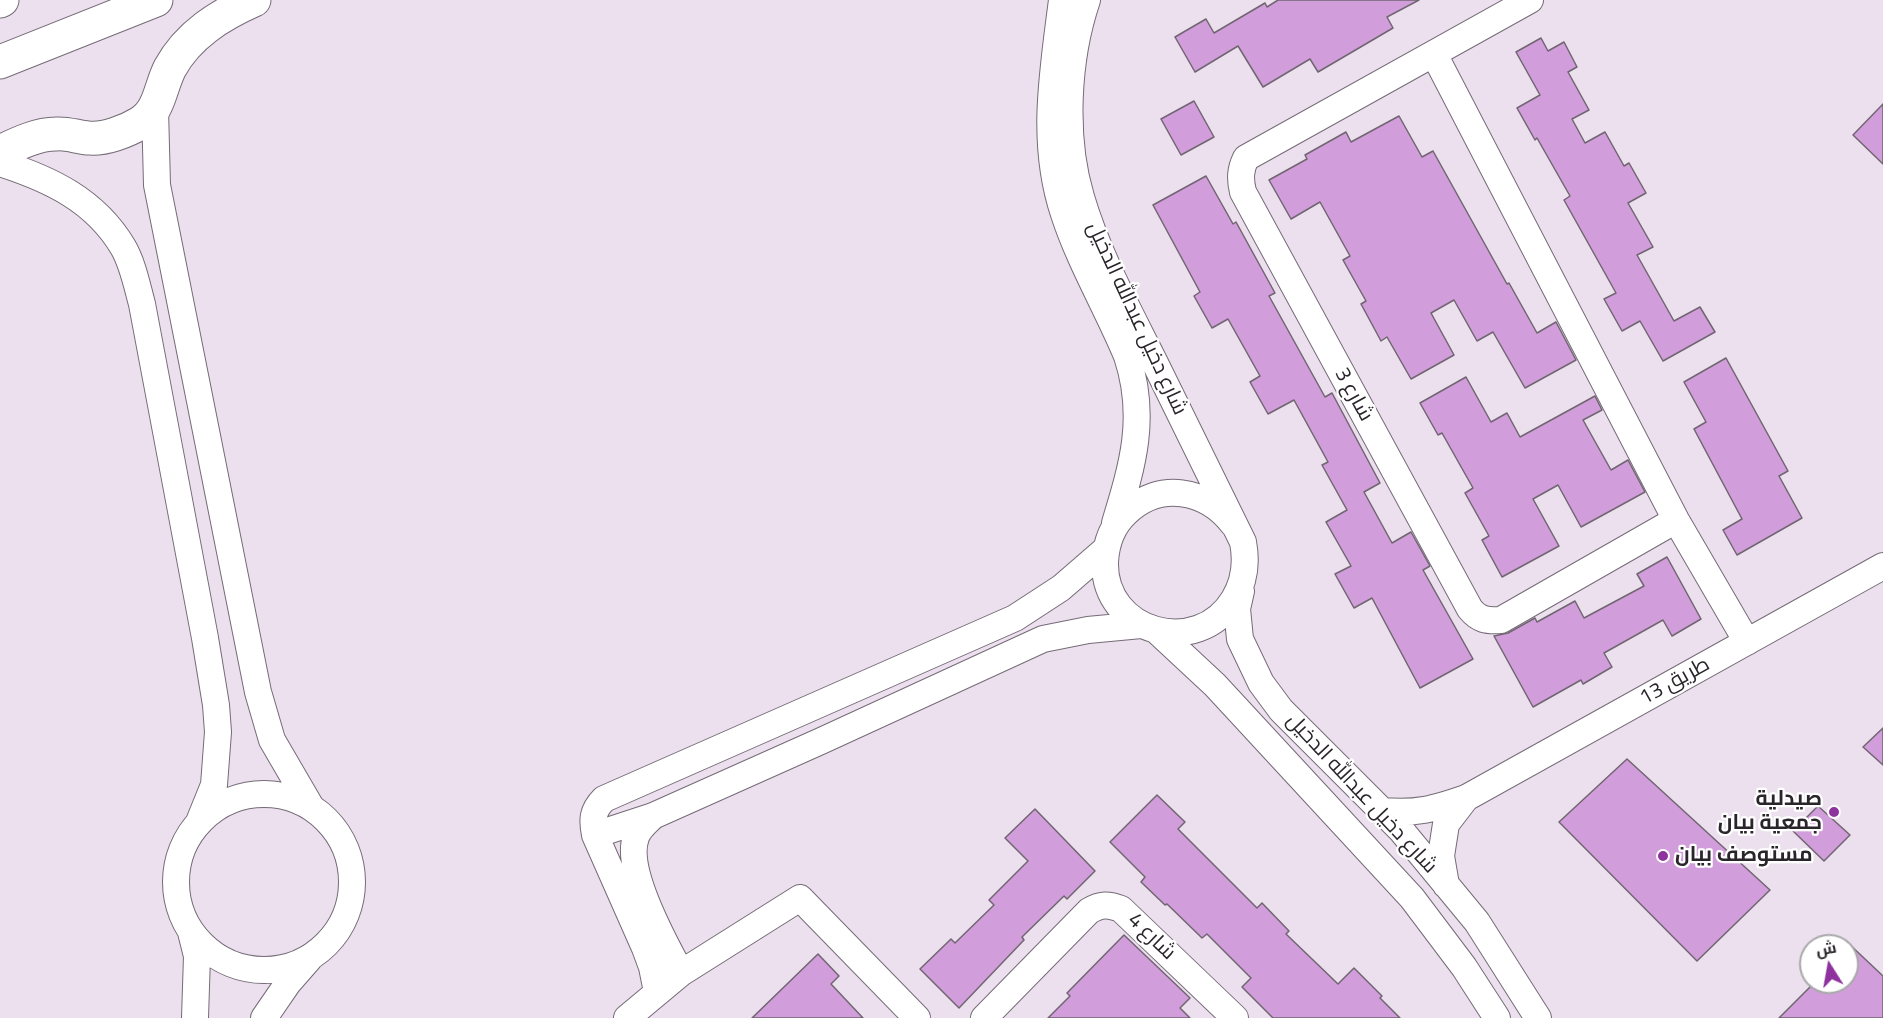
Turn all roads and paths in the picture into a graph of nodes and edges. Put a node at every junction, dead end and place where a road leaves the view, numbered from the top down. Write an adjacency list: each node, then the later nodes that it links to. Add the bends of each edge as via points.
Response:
1 (156, 0): 7 (highway)
2 (254, 0): 8 (highway, via 223,15 187,44 169,69)
3 (1062, 0): 13 (street, شارع دخيل عبدالله الدخيل, via 1050,89 1056,179 1070,231 1127,356 1137,395 1135,446)
4 (1087, 0): 12 (street, شارع دخيل عبدالله الدخيل, via 1071,66 1074,161 1080,194 1105,262)
5 (1530, 0): 6 (street, شارع 3)
6 (1434, 54): 11 (street); 11 (street, شارع 3, via 1246,158 1241,168 1243,192 1476,615 1501,620)
7 (0, 62)
8 (155, 109): 9 (highway, via 141,123 98,138 48,134); 19 (street, via 157,184 258,692 272,740)
9 (0, 152)
10 (0, 163): 22 (street, via 35,174 84,203 123,248 136,281 216,705 214,785)
11 (1676, 520): 17 (street)
12 (1233, 524): 13 (street, via 1225,513 1202,498 1174,493 1139,503 1123,516); 15 (street, via 1245,554)
13 (1110, 539): 16 (street, via 1105,571 1111,593 1124,611); 23 (street, via 1061,588 1015,618 604,799 593,815)
14 (1883, 566): 17 (street, طريق 13)
15 (1241, 587): 16 (street, via 1228,609 1208,625 1183,633); 20 (street, شارع دخيل عبدالله الدخيل, via 1237,609 1240,639 1261,683 1281,710)
16 (1149, 628): 21 (street, via 1088,630 1043,639); 35 (street, شارع دخيل عبدالله الدخيل, via 1215,685 1412,898)
17 (1747, 642): 18 (street, طريق 13)
18 (1466, 798): 20 (street, طريق 13, via 1432,810); 24 (street, طريق 13, via 1446,824 1441,856)
19 (311, 807): 22 (street, via 283,796 252,795 223,804); 26 (street, via 339,836 350,861 352,888 340,926)
20 (1382, 811): 24 (street, شارع دخيل عبدالله الدخيل)
21 (653, 816): 23 (street); 27 (street, via 638,832 633,863)
22 (199, 822): 25 (street, via 183,847 176,876 179,906)
23 (595, 835): 28 (street, via 645,948)
24 (1446, 885): 36 (street, شارع دخيل عبدالله الدخيل, via 1477,922)
25 (192, 932): 26 (street, via 219,958 240,967 285,967); 29 (street, via 197,957)
26 (312, 955): 30 (street)
27 (681, 973): 28 (street); 32 (street, via 800,898)
28 (657, 992): 31 (street)
29 (195, 1018)
30 (264, 1018)
31 (627, 1018)
32 (917, 1018)
33 (984, 1018): 34 (street, شارع 4, via 1089,911 1111,905 1121,909)
34 (1235, 1018)
35 (1497, 1018)
36 (1538, 1018)

